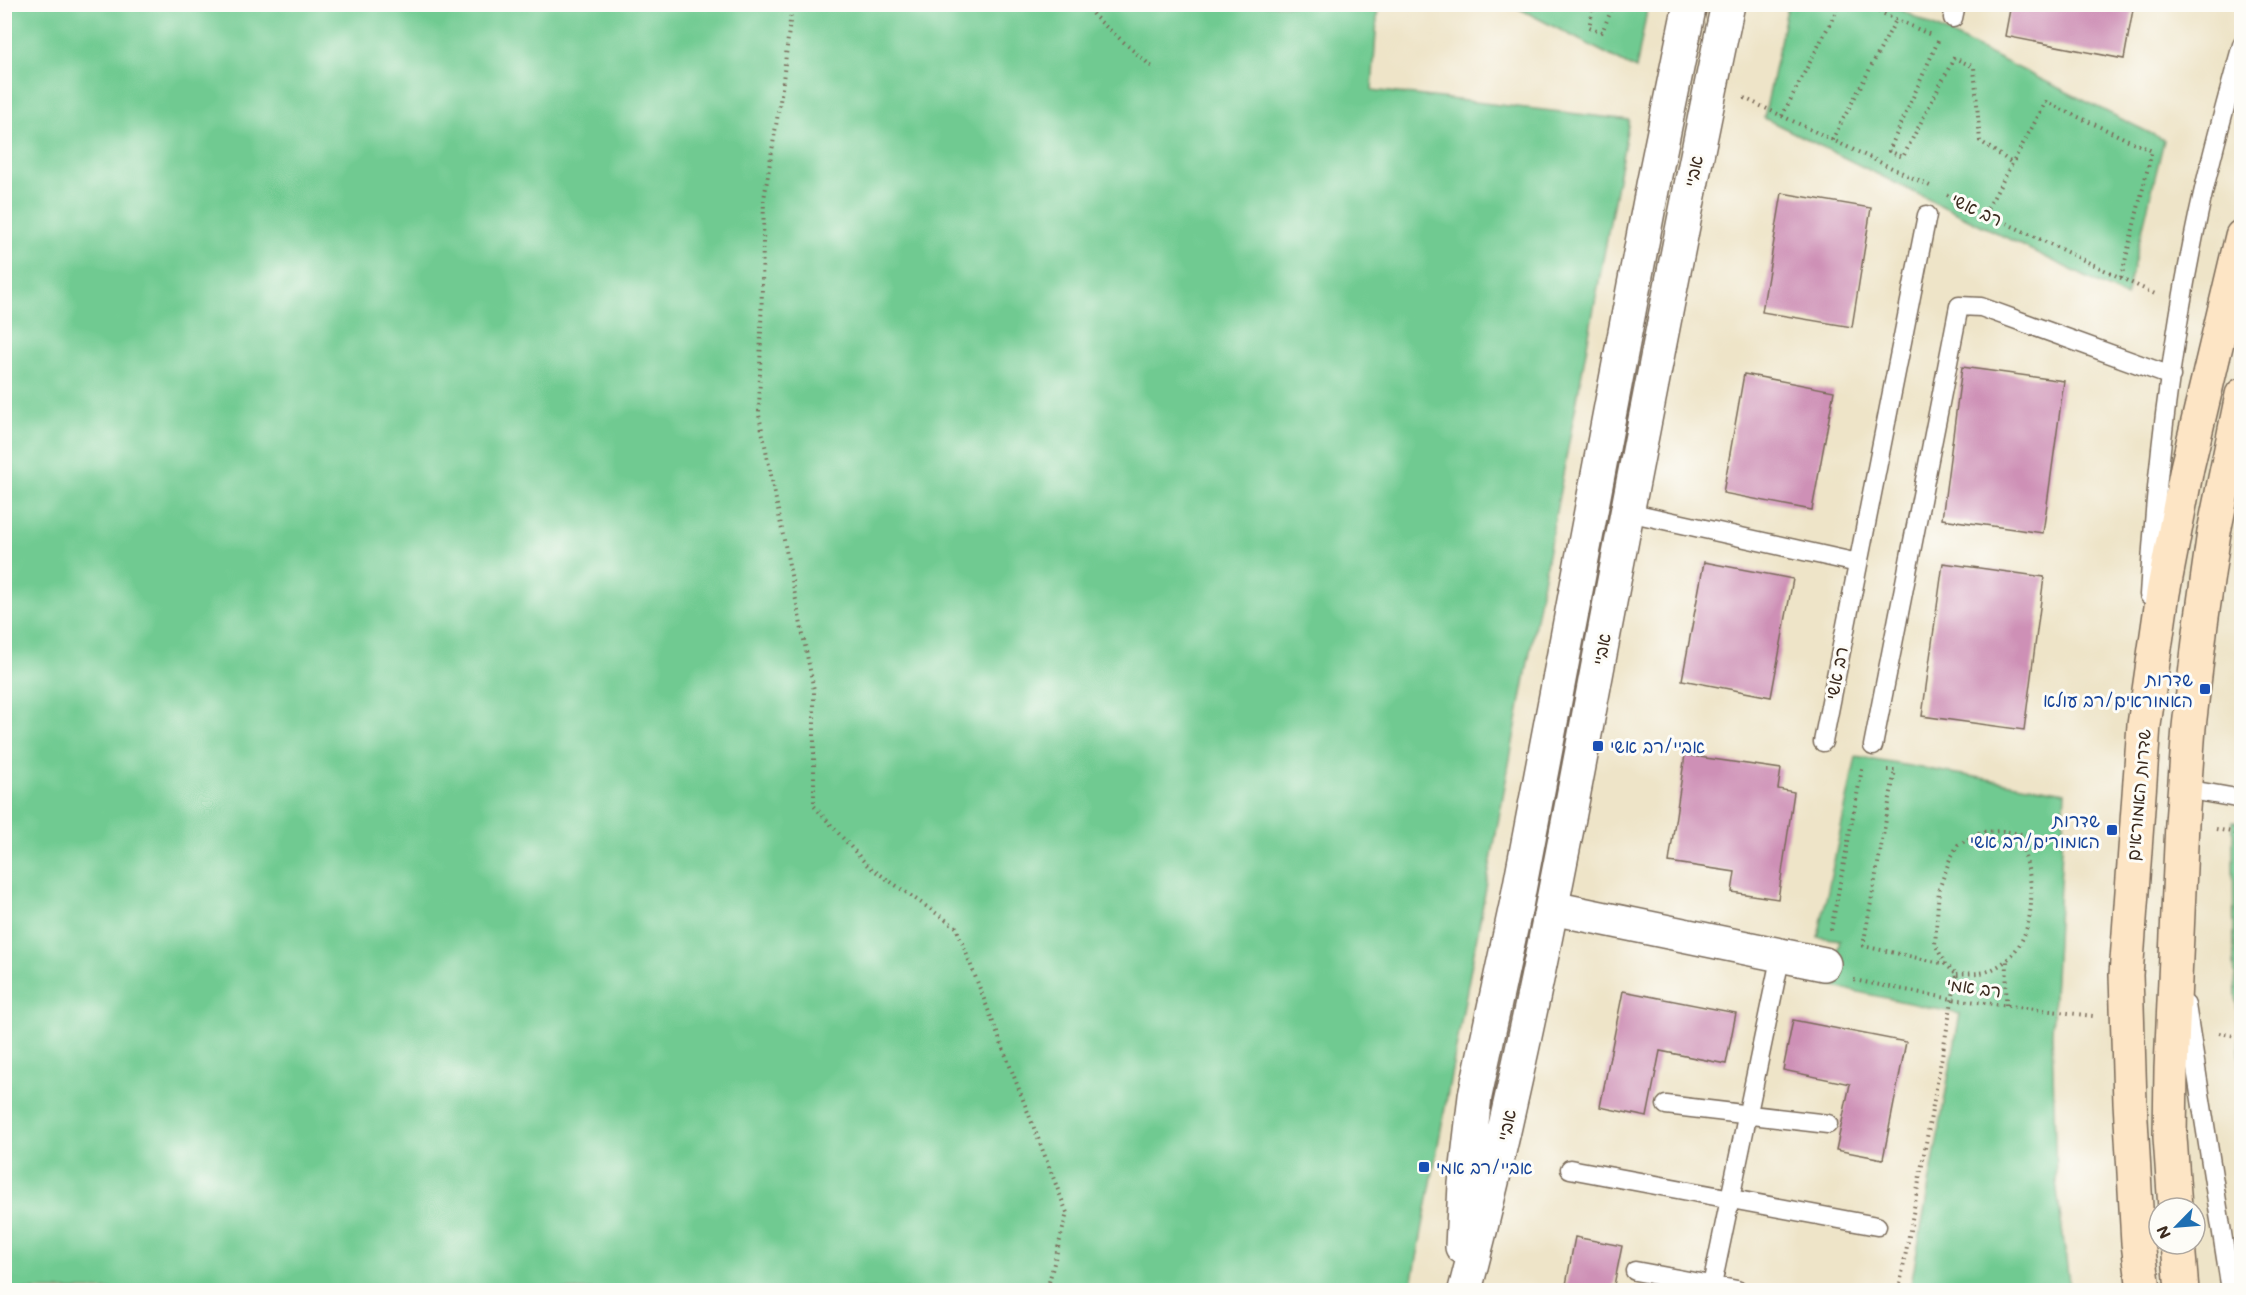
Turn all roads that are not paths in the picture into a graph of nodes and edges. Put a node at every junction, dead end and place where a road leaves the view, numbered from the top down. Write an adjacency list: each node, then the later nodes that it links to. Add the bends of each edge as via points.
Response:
1 (1690, 4): 29 (street, אביי, via 1517,901 1474,1096)
2 (1728, 4): 8 (street, אביי)
3 (2241, 45): 6 (lane, via 2198,217)
4 (1927, 215): 9 (lane, רב אשי)
5 (2241, 236): 14 (main road, שדרות האמוראים, via 2187,468 2163,593 2144,725)
6 (2171, 376): 11 (lane, via 1980,307 1959,306); 14 (lane, via 2150,581)
7 (2241, 395): 12 (main road, via 2214,532)
8 (1628, 512): 9 (lane); 16 (street, אביי)
9 (1858, 563): 10 (lane, רב אשי)
10 (1822, 742)
11 (1873, 746)
12 (2185, 789): 13 (lane); 15 (main road)
13 (2241, 799)
14 (2136, 820): 32 (main road, שדרות האמוראים, via 2126,975 2138,1243)
15 (2178, 891): 23 (main road, via 2170,1091); 34 (lane, via 2188,1021)
16 (1552, 908): 17 (street); 30 (street, אביי, via 1500,1156)
17 (1781, 954): 18 (street); 20 (lane)
18 (1824, 964)
19 (1666, 1105): 20 (lane)
20 (1748, 1115): 21 (lane); 24 (lane)
21 (1828, 1124)
22 (1570, 1169): 24 (lane)
23 (2174, 1196)
24 (1730, 1199): 25 (lane); 28 (lane)
25 (1877, 1226)
26 (2179, 1256): 33 (main road)
27 (1635, 1271): 28 (lane)
28 (1711, 1288): 31 (lane)
29 (1460, 1290)
30 (1465, 1290)
31 (1737, 1290)
32 (2144, 1290)
33 (2182, 1290)
34 (2231, 1290)

